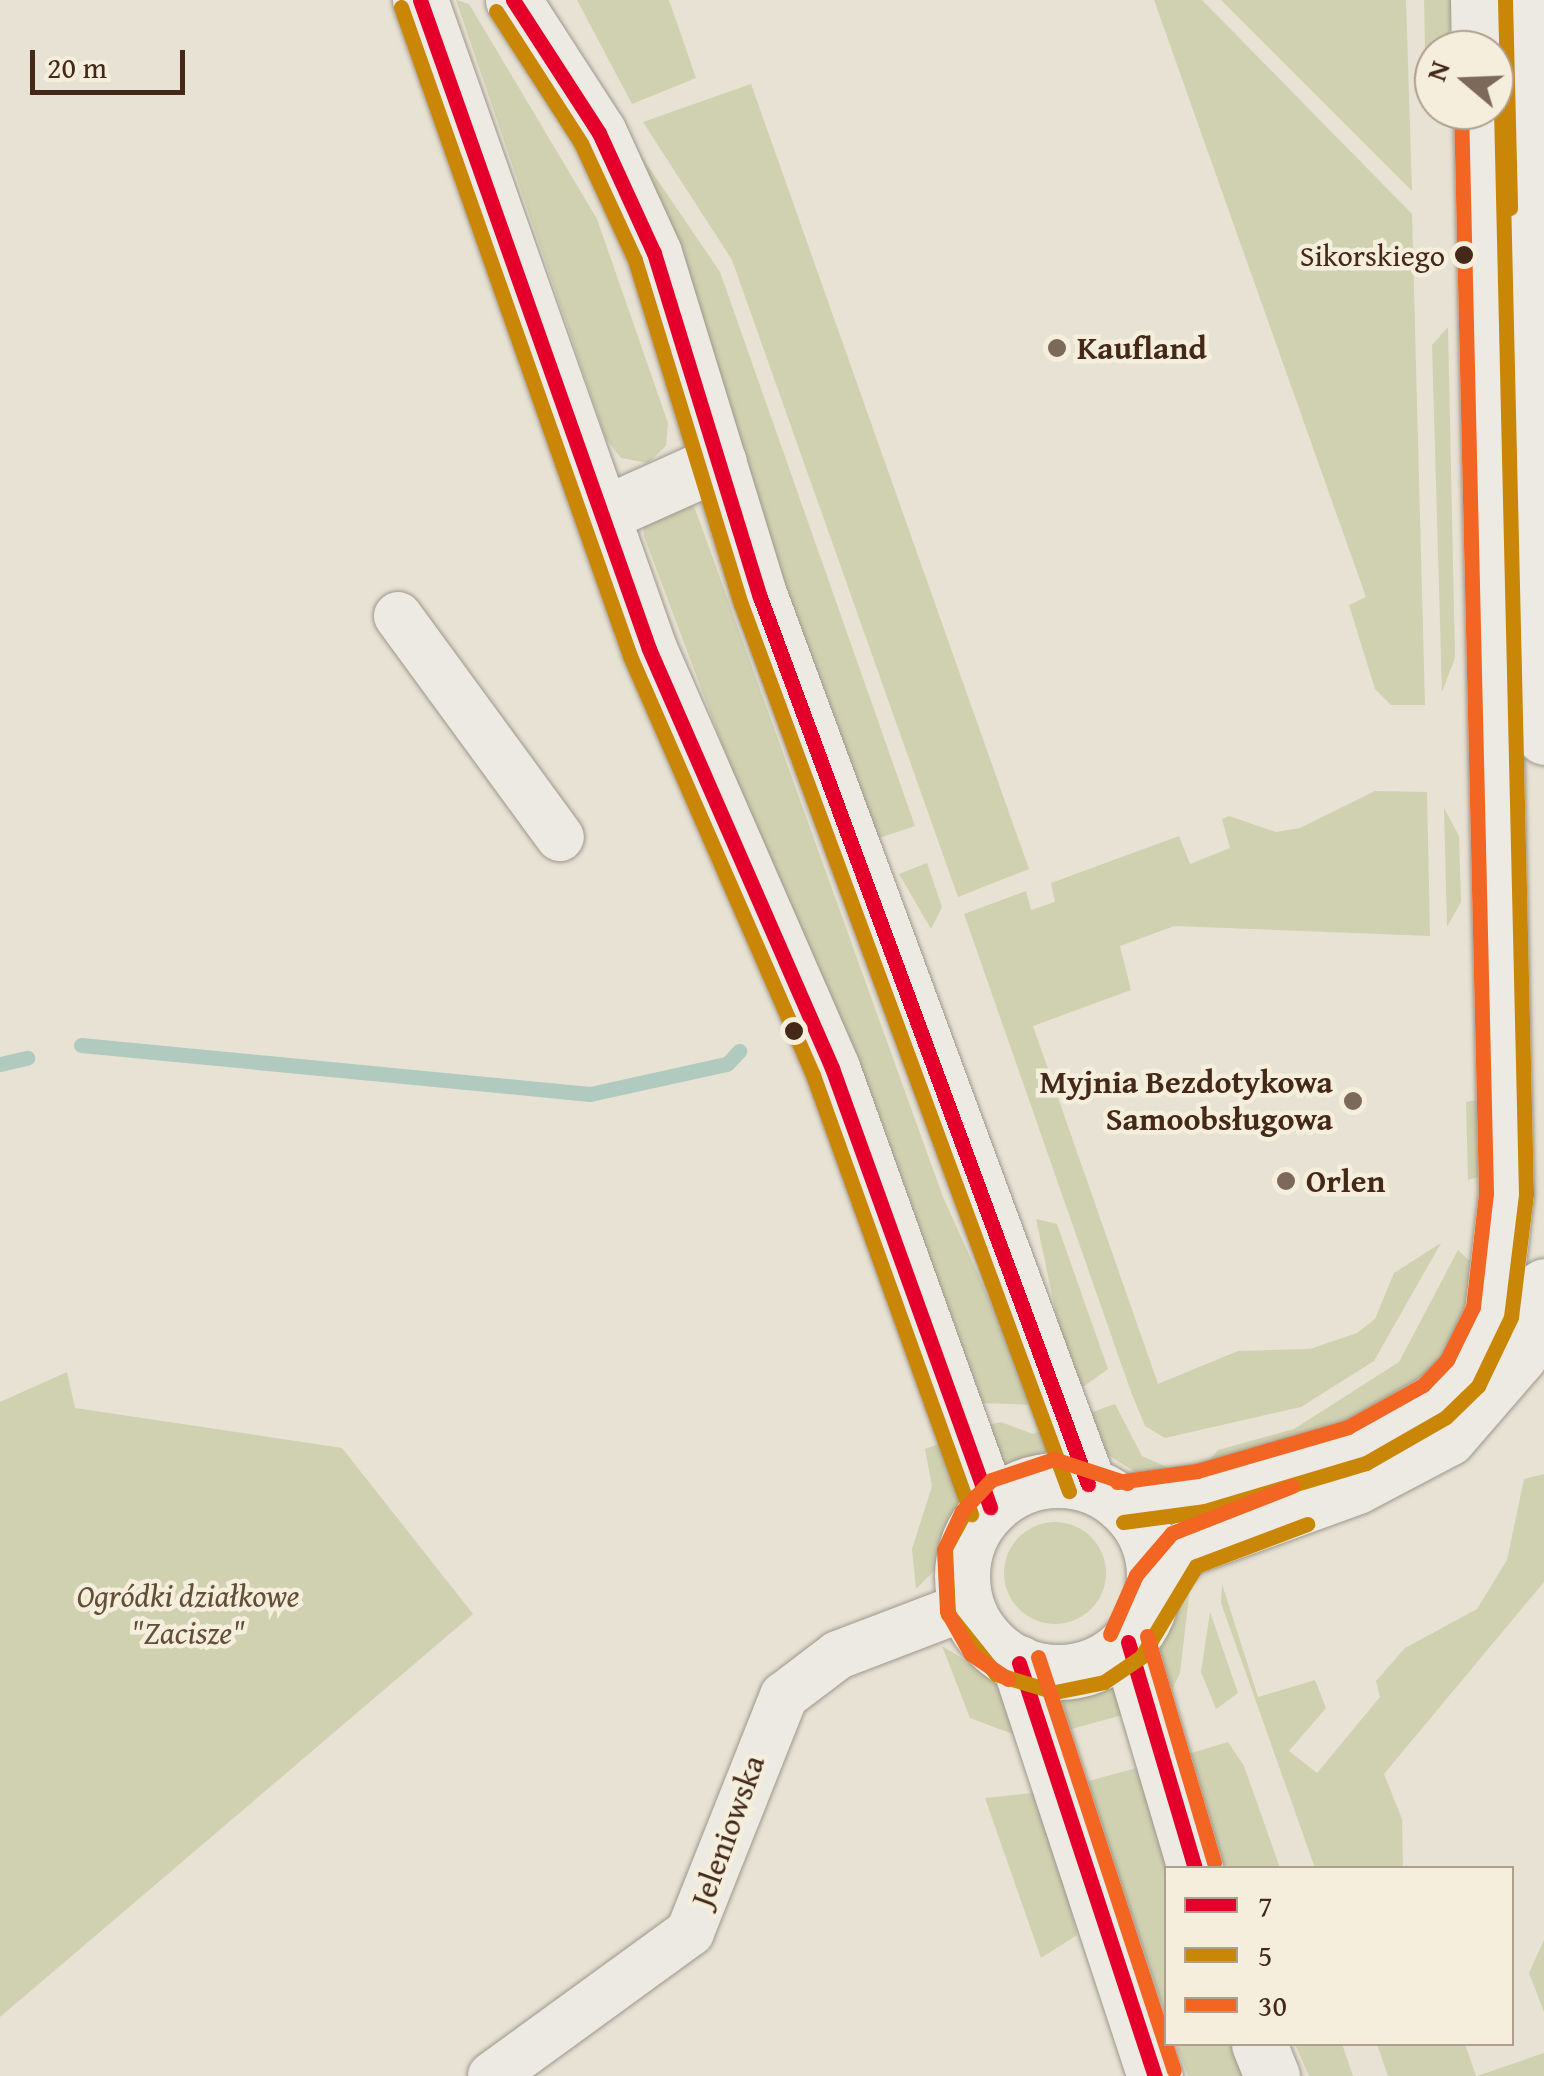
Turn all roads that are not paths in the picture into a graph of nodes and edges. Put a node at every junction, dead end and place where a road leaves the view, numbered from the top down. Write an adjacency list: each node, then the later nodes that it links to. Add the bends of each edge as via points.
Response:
1 (420, 0): 8 (main road)
2 (513, 0): 7 (main road, via 598,133 654,253)
3 (1478, 0): 5 (main road)
4 (1525, 0): 10 (main road)
5 (1479, 30)
6 (1481, 130): 13 (main road, via 1506,1194 1492,1313 1464,1372 1435,1400 1356,1446 1200,1491)
7 (719, 462): 8 (main road); 13 (main road, via 927,1068)
8 (603, 514): 14 (main road, via 649,648 832,1068)
9 (398, 616): 11 (street)
10 (1544, 738)
11 (560, 837)
12 (1544, 1286): 15 (main road, via 1519,1356 1448,1438 1357,1486 1184,1549)
13 (1104, 1493): 14 (main road, via 1028,1484); 15 (main road, via 1150,1548)
14 (990, 1507): 16 (main road, via 964,1553)
15 (1153, 1585): 17 (main road)
16 (966, 1606): 18 (main road, via 986,1640); 21 (street, Jeleniowska, via 838,1655 784,1696 690,1932)
17 (1128, 1642): 18 (main road, via 1076,1670); 19 (main road)
18 (1019, 1664): 22 (main road)
19 (1194, 1866)
20 (1259, 2046): 23 (main road)
21 (492, 2076)
22 (1155, 2076)
23 (1272, 2076)

